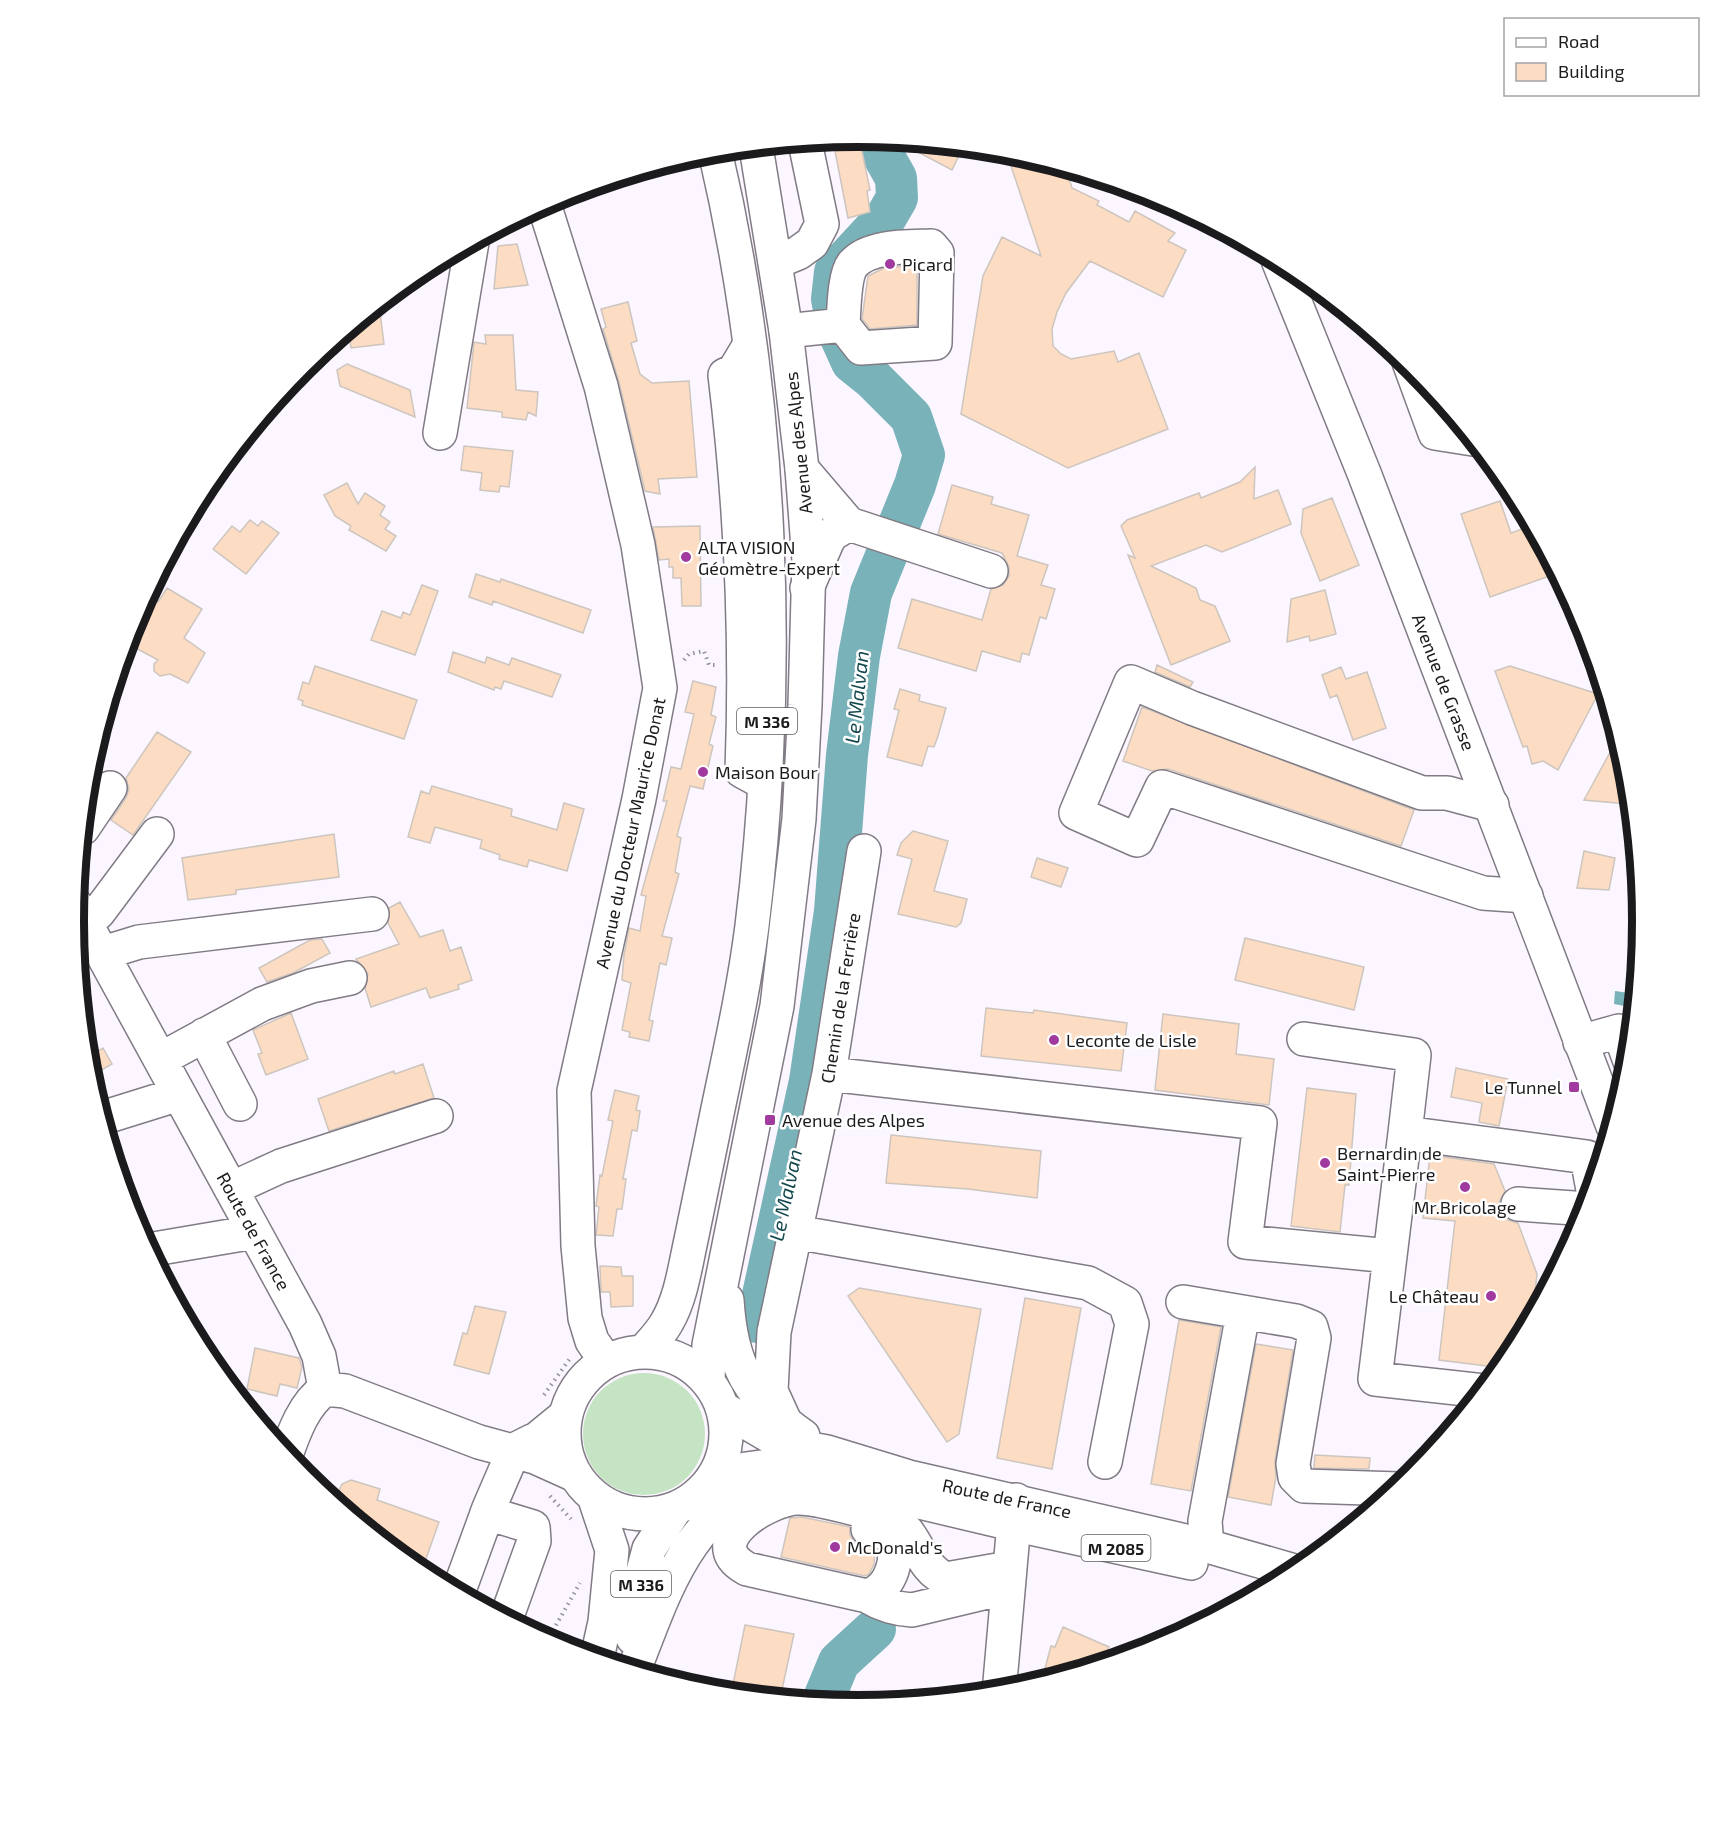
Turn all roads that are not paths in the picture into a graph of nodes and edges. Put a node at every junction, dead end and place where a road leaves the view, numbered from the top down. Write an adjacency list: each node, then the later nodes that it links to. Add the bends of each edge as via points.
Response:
1 (806, 149): 6 (main road, via 822,224 812,243)
2 (757, 154): 6 (main road, Avenue des Alpes / M 336)
3 (717, 160): 10 (main road, Avenue des Alpes / M 336)
4 (547, 213): 56 (main road, Avenue du Docteur Maurice Donat, via 601,386 638,545 660,688 635,822 574,1091 578,1246)
5 (470, 251): 12 (main road)
6 (776, 262): 9 (main road, Avenue des Alpes / M 336)
7 (1284, 275): 20 (main road, Avenue de Grasse)
8 (834, 325): 9 (main road)
9 (786, 331): 14 (main road, Avenue des Alpes / M 336)
10 (749, 346): 18 (main road, Avenue des Alpes / M 336, via 759,431 769,604); 18 (main road, via 734,371 725,375 737,504 745,663 742,771)
11 (1417, 386): 13 (main road, via 1435,432)
12 (440, 433)
13 (1462, 437)
14 (802, 469): 15 (main road); 17 (main road, Avenue des Alpes / M 336, via 809,561)
15 (856, 526): 16 (main road); 17 (main road, via 832,534)
16 (990, 570)
17 (806, 589): 50 (main road, Avenue des Alpes / M 336, via 799,819 777,1006)
18 (764, 783): 55 (main road, Avenue des Alpes / M 336, via 752,927 688,1255 675,1306)
19 (110, 788): 21 (main road)
20 (1492, 805): 24 (main road, Avenue de Grasse); 24 (main road, via 1447,793 1422,793 1131,682 1076,813 1137,840 1162,787 1483,894)
21 (92, 815)
22 (157, 834): 26 (main road, via 98,913)
23 (864, 851): 35 (main road, Chemin de la Ferrière)
24 (1526, 896): 32 (main road, Avenue de Grasse)
25 (372, 914): 28 (main road, via 140,942)
26 (84, 915)
27 (84, 925): 28 (main road, Route de France)
28 (103, 953): 34 (main road, Route de France)
29 (350, 978): 30 (main road, via 311,986 262,1004)
30 (204, 1035): 34 (main road); 37 (main road)
31 (1304, 1039): 41 (main road, via 1414,1055)
32 (1580, 1042): 33 (main road, via 1619,1031); 40 (main road, Avenue de Grasse)
33 (1623, 1042)
34 (161, 1059): 36 (main road, Route de France)
35 (829, 1074): 47 (main road, Chemin de la Ferrière); 49 (main road, via 1260,1123 1245,1242)
36 (179, 1094): 38 (main road); 43 (main road, Route de France)
37 (240, 1104)
38 (109, 1116)
39 (436, 1116): 43 (main road, via 281,1166)
40 (1608, 1116): 42 (main road, Avenue de Grasse)
41 (1405, 1133): 42 (main road); 49 (main road)
42 (1598, 1148)
43 (231, 1189): 46 (main road, Route de France)
44 (1518, 1204): 45 (main road)
45 (1578, 1208)
46 (254, 1232): 48 (main road); 57 (main road, Route de France, via 314,1341)
47 (795, 1232): 53 (main road, Chemin de la Ferrière); 64 (main road, via 1088,1283 1125,1303 1132,1324)
48 (157, 1248)
49 (1390, 1256): 58 (main road, via 1375,1380)
50 (724, 1262): 54 (main road); 59 (main road, Avenue des Alpes / M 336, via 709,1346)
51 (1183, 1302): 52 (main road)
52 (1243, 1312): 68 (main road, via 1311,1327 1314,1338 1293,1464 1295,1477 1304,1486); 73 (main road, via 1205,1521)
53 (774, 1332): 54 (main road, via 751,1351); 61 (main road, Chemin de la Ferrière, via 771,1391)
54 (732, 1345): 61 (main road, via 747,1384)
55 (644, 1351): 56 (main road); 59 (main road, via 686,1362)
56 (591, 1357): 60 (main road, via 568,1404)
57 (325, 1389): 62 (main road); 63 (main road, via 345,1390 479,1442)
58 (1475, 1390)
59 (715, 1395): 65 (main road, Route de France); 66 (main road, via 726,1440)
60 (554, 1407): 63 (main road, via 538,1438); 67 (main road, via 565,1447)
61 (786, 1424): 65 (main road)
62 (285, 1442)
63 (514, 1450): 67 (main road); 72 (main road)
64 (1105, 1462)
65 (819, 1464): 66 (main road, Route de France, via 746,1469); 71 (main road, Route de France); 84 (main road, via 738,1498 703,1528 678,1566)
66 (709, 1483): 70 (main road)
67 (584, 1486): 70 (main road, via 619,1510 634,1514 663,1513); 77 (main road, M 336, via 612,1550)
68 (1385, 1489)
69 (780, 1501): 76 (main road, via 799,1498 891,1519 906,1529 927,1566 946,1580); 79 (main road, via 793,1511 888,1534 895,1549 887,1582 880,1591); 79 (main road, via 756,1510 734,1531 731,1549 736,1561 747,1569)
70 (676, 1508): 83 (main road, M 336, via 650,1549 641,1579)
71 (1014, 1512): 73 (main road, Route de France); 76 (main road)
72 (487, 1513): 78 (main road); 80 (main road, via 533,1527 534,1541)
73 (1213, 1557): 74 (main road, Route de France); 75 (main road, Route de France)
74 (1282, 1569)
75 (1277, 1572)
76 (1008, 1578): 79 (main road, via 912,1610 880,1605); 85 (main road)
77 (597, 1582): 81 (main road); 82 (main road, M 336)
78 (461, 1586)
79 (867, 1596)
80 (509, 1612)
81 (586, 1646)
82 (597, 1650)
83 (630, 1661)
84 (637, 1663)
85 (1000, 1683)

